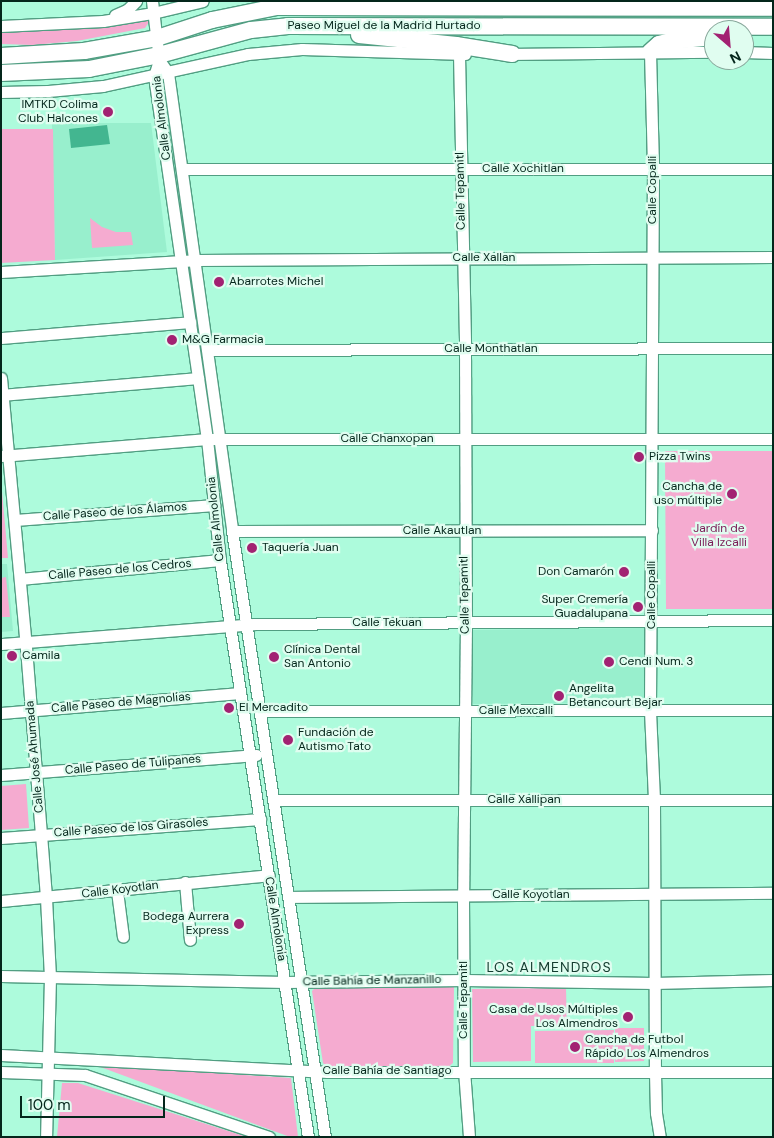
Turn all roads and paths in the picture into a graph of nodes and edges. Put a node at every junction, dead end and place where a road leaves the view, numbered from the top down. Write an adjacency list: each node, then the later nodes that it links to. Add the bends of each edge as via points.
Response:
1 (136, 1): 7 (street, via 127,10)
2 (752, 1): 5 (highway)
3 (194, 2): 6 (street)
4 (281, 4): 5 (highway, Paseo Miguel de la Madrid Hurtado); 13 (highway, Paseo Miguel de la Madrid Hurtado, via 212,20)
5 (773, 6)
6 (153, 7): 7 (street); 13 (street)
7 (104, 21): 8 (street)
8 (1, 26)
9 (288, 26): 10 (highway, Paseo Miguel de la Madrid Hurtado); 20 (highway); 22 (highway, Paseo Miguel de la Madrid Hurtado, via 252,30)
10 (773, 27)
11 (773, 33): 12 (highway)
12 (754, 34)
13 (157, 38): 21 (highway, Paseo Miguel de la Madrid Hurtado, via 84,52); 22 (street)
14 (704, 38): 15 (highway, via 659,44)
15 (650, 52): 16 (street); 20 (street); 30 (street, Calle Copalli)
16 (704, 52)
17 (754, 52): 18 (street)
18 (773, 52)
19 (459, 54): 20 (street); 24 (street, via 302,49 248,54); 29 (street, Calle Tepamitl)
20 (512, 54)
21 (1, 56)
22 (159, 58): 23 (highway, Paseo Miguel de la Madrid Hurtado, via 89,69); 24 (street, Calle Almolonia); 25 (street, Calle Almolonia)
23 (1, 73)
24 (168, 73): 25 (street); 28 (street, Calle Almolonia)
25 (154, 76): 26 (street, via 103,86); 34 (street, Calle Almolonia)
26 (1, 92)
27 (773, 168): 30 (street, Calle Xochitlan)
28 (183, 169): 29 (street, Calle Xochitlan); 35 (street, Calle Almolonia)
29 (461, 169): 30 (street, Calle Xochitlan); 33 (street, Calle Tepamitl)
30 (653, 169): 31 (street, Calle Copalli)
31 (652, 257): 32 (street, Calle Xallan); 33 (street, Calle Xallan); 41 (street, Calle Copalli)
32 (773, 257)
33 (463, 258): 35 (street, Calle Xallan); 40 (street, Calle Tepamitl)
34 (181, 260): 35 (street, Calle Xallan); 36 (street); 37 (street, Calle Almolonia)
35 (195, 260): 42 (street, Calle Almolonia)
36 (1, 272)
37 (190, 322): 38 (street); 44 (street, Calle Almolonia)
38 (1, 338)
39 (773, 348): 41 (street, Calle Monthatlan)
40 (465, 349): 41 (street, Calle Monthatlan); 42 (street, Calle Monthatlan); 48 (street, Calle Tepamitl)
41 (652, 349): 50 (street, Calle Copalli)
42 (208, 350): 47 (street, Calle Almolonia)
43 (1, 378): 45 (street, Calle José Ahumada)
44 (198, 378): 45 (street); 46 (street, Calle Almolonia)
45 (2, 394): 51 (street, Calle José Ahumada)
46 (207, 439): 47 (street, Calle Chanxopan); 51 (street, Calle Chanxopan); 52 (street, Calle Almolonia)
47 (221, 439): 48 (street, Calle Chanxopan); 56 (street, Calle Almolonia)
48 (465, 439): 50 (street, Calle Chanxopan); 54 (street, Calle Tepamitl)
49 (773, 439): 50 (street, Calle Chanxopan)
50 (652, 440): 55 (street, Calle Copalli)
51 (5, 456): 53 (street, Calle José Ahumada)
52 (214, 505): 53 (street, Calle Paseo de los Álamos); 57 (street, Calle Almolonia)
53 (15, 520): 58 (street, Calle José Ahumada)
54 (464, 530): 55 (street, Calle Akautlan); 56 (street, Calle Akautlan); 61 (street, Calle Tepamitl)
55 (652, 530): 60 (street, Calle Copalli)
56 (232, 531): 62 (street, Calle Almolonia)
57 (220, 560): 58 (street, Calle Paseo de los Cedros); 63 (street, Calle Almolonia)
58 (20, 579): 65 (street, Calle José Ahumada)
59 (773, 620): 60 (street, Calle Tekuan)
60 (652, 621): 61 (street, Calle Tekuan); 72 (street, Calle Copalli)
61 (466, 622): 62 (street, Calle Tekuan); 71 (street, Calle Tepamitl)
62 (247, 628): 63 (street, Calle Tekuan); 70 (street, Calle Almolonia)
63 (231, 629): 65 (street, Calle Tekuan); 67 (street, Calle Almolonia)
64 (1, 644): 65 (street, Calle Tekuan)
65 (26, 645): 66 (street, Calle Tekuan); 68 (street, Calle José Ahumada)
66 (1, 650)
67 (240, 693): 68 (street, Calle Paseo de Magnolias); 75 (street, Calle Almolonia)
68 (31, 710): 73 (street, Calle Paseo de Magnolias); 76 (street, Calle José Ahumada)
69 (773, 710): 72 (street, Calle Mexcalli)
70 (260, 711): 71 (street, Calle Mexcalli); 74 (street, Calle Almolonia)
71 (465, 711): 72 (street, Calle Mexcalli); 79 (street, Calle Tepamitl)
72 (650, 711): 80 (street, Calle Copalli)
73 (1, 713)
74 (266, 754): 75 (street, Calle Paseo de Tulipanes); 78 (street, Calle Almolonia)
75 (250, 756): 76 (street, Calle Paseo de Tulipanes); 82 (street, Calle Almolonia)
76 (36, 773): 77 (street, Calle Paseo de Tulipanes); 83 (street, Calle José Ahumada)
77 (1, 775)
78 (275, 800): 79 (street, Calle Xallipan); 91 (street, Calle Almolonia)
79 (464, 800): 80 (street, Calle Xallipan); 90 (street, Calle Tepamitl)
80 (654, 800): 81 (street, Calle Xallipan); 89 (street, Calle Copalli)
81 (773, 800)
82 (260, 819): 83 (street, Calle Paseo de los Girasoles); 85 (street, Calle Almolonia)
83 (41, 834): 84 (street, Calle Paseo de los Girasoles); 92 (street, Calle José Ahumada)
84 (1, 838)
85 (269, 875): 86 (street, Calle Koyotlan); 100 (street, Calle Almolonia)
86 (185, 882): 87 (street, Calle Koyotlan); 95 (street)
87 (117, 891): 92 (street, Calle Koyotlan); 94 (street)
88 (773, 893): 89 (street, Calle Koyotlan)
89 (654, 894): 90 (street, Calle Koyotlan); 102 (street, Calle Copalli)
90 (463, 895): 91 (street, Calle Koyotlan); 98 (street, Calle Tepamitl)
91 (289, 896): 101 (street, Calle Almolonia)
92 (46, 898): 93 (street, Calle Koyotlan); 97 (street, Calle José Ahumada)
93 (1, 901)
94 (123, 936)
95 (190, 940)
96 (1, 976): 97 (street, Calle Bahía de Manzanillo)
97 (50, 977): 100 (street, Calle Bahía de Manzanillo); 104 (street, Calle José Ahumada)
98 (465, 980): 101 (street, Calle Bahía de Manzanillo); 102 (street, Calle Bahía de Manzanillo); 106 (street, Calle Tepamitl)
99 (773, 980): 102 (street, Calle Bahía de Manzanillo)
100 (285, 982): 101 (street, Calle Bahía de Manzanillo); 105 (street, Calle Almolonia)
101 (302, 982): 107 (street, Calle Almolonia)
102 (654, 983): 110 (street, Calle Copalli)
103 (1, 1055): 104 (street, Calle Bahía de Santiago)
104 (49, 1056): 105 (street, Calle Bahía de Santiago); 111 (street, Calle José Ahumada)
105 (299, 1070): 107 (street, Calle Bahía de Santiago); 114 (street, Calle Almolonia)
106 (464, 1070): 107 (street, Calle Bahía de Santiago); 110 (street, Calle Bahía de Santiago); 116 (street, Calle Tepamitl)
107 (316, 1071): 115 (street, Calle Almolonia)
108 (1, 1072): 111 (street)
109 (773, 1072): 110 (street, Calle Bahía de Santiago)
110 (655, 1073): 117 (street, Calle Copalli)
111 (50, 1074): 112 (street, Calle José Ahumada); 113 (street, via 85,1075)
112 (46, 1137)
113 (269, 1137)
114 (308, 1137)
115 (325, 1137)
116 (469, 1137)
117 (660, 1137)

